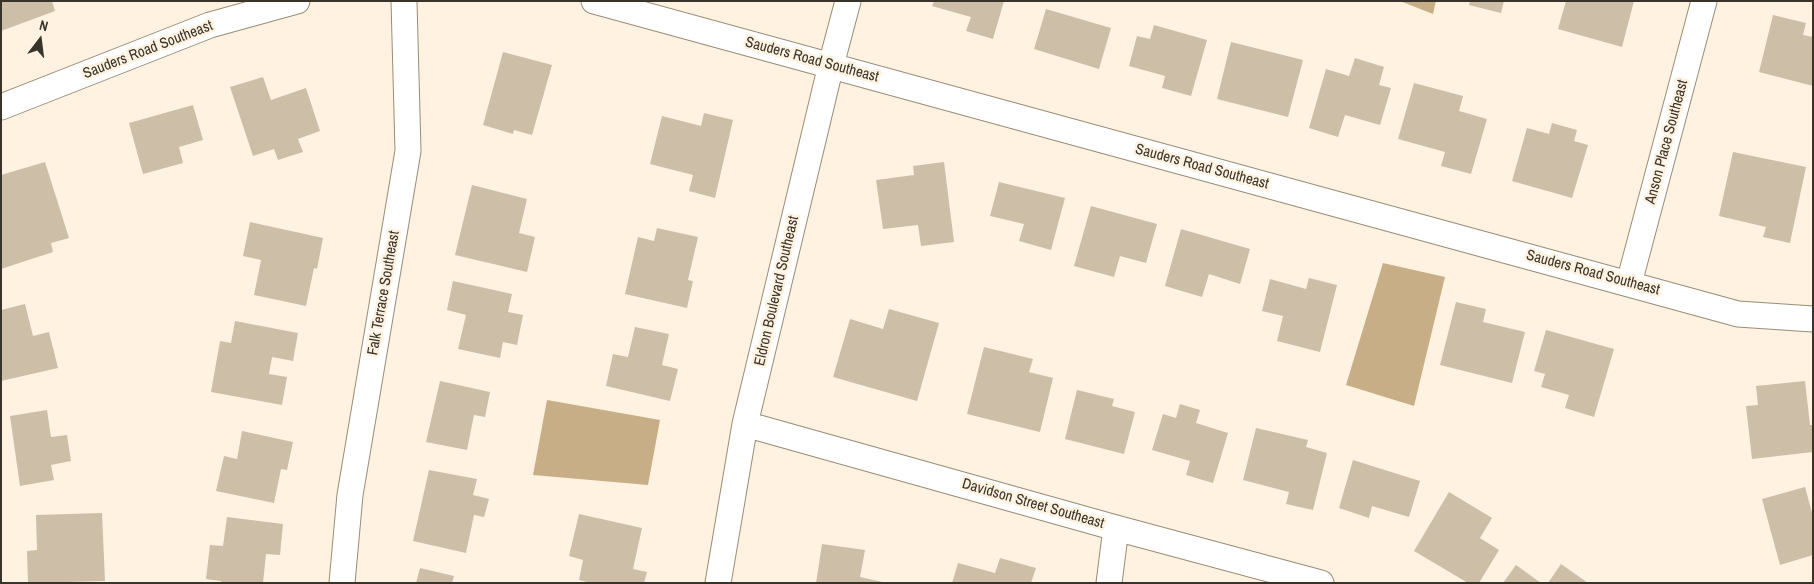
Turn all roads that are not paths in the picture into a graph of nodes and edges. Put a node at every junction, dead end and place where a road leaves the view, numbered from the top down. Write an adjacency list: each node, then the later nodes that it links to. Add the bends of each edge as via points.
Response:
1 (297, 1): 7 (street, Sauders Road Southeast, via 210,25)
2 (404, 1): 12 (street, Falk Terrace Southeast, via 408,151 350,495)
3 (594, 1): 6 (street, Sauders Road Southeast)
4 (848, 1): 6 (street, Eldron Boulevard Southeast)
5 (1704, 1): 8 (street, Anson Place Southeast)
6 (831, 65): 8 (street, Sauders Road Southeast); 10 (street, Eldron Boulevard Southeast)
7 (1, 107)
8 (1630, 283): 9 (street, Sauders Road Southeast, via 1738,314)
9 (1813, 319)
10 (745, 424): 11 (street, Davidson Street Southeast); 13 (street, Eldron Boulevard Southeast)
11 (1116, 528): 14 (street); 15 (street, Davidson Street Southeast)
12 (342, 583)
13 (718, 583)
14 (1109, 583)
15 (1322, 583)

